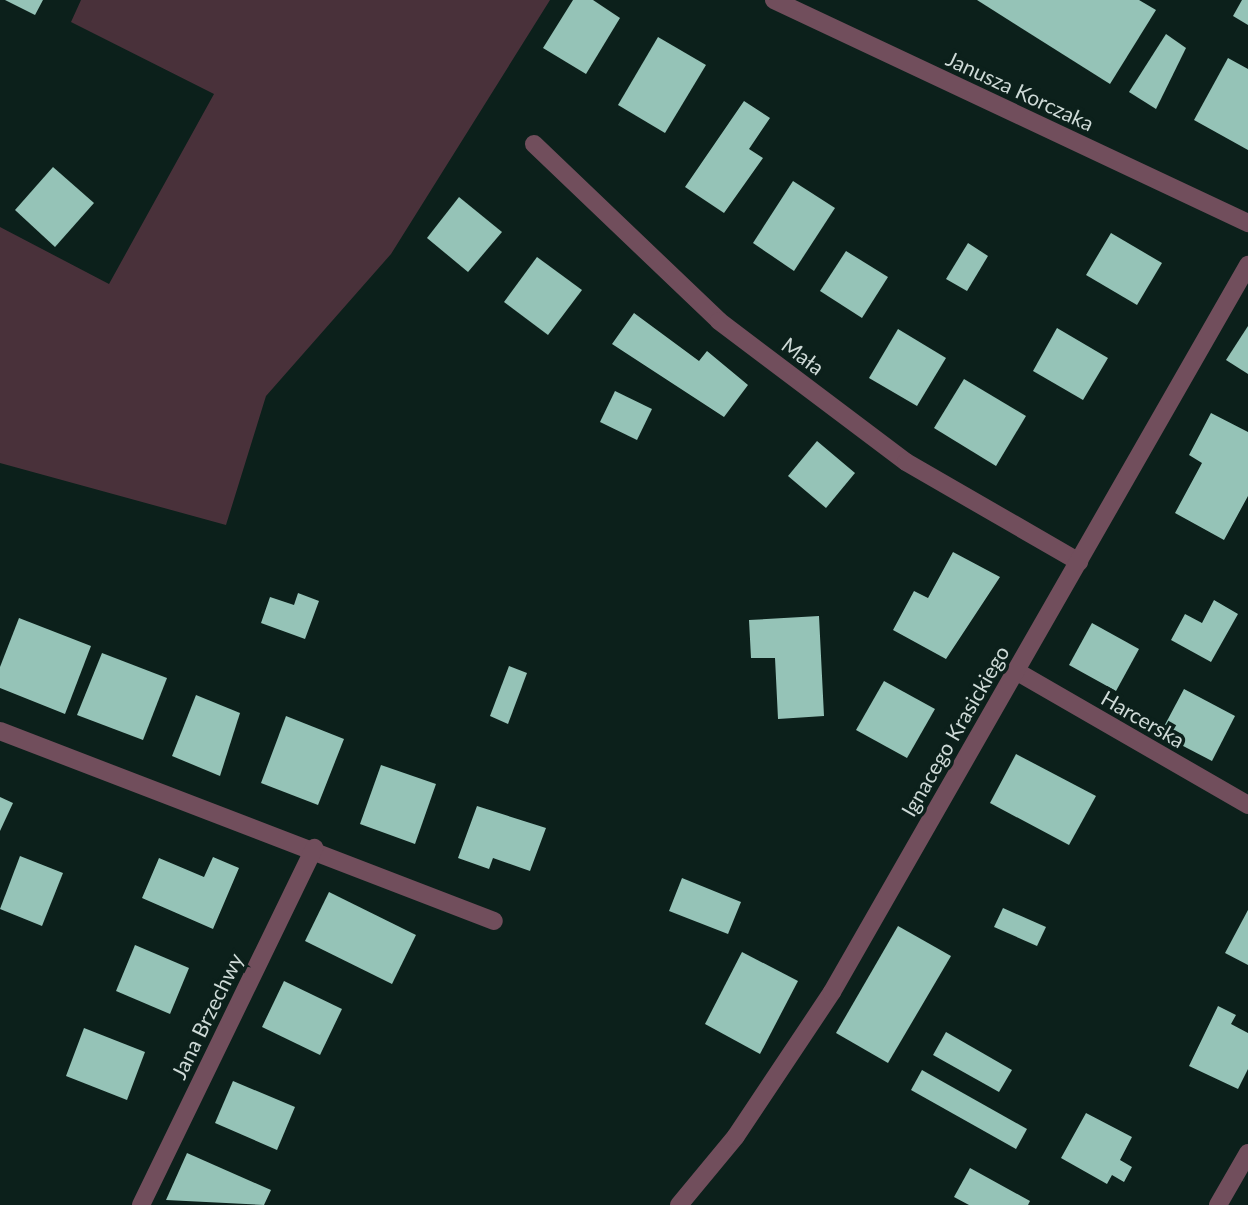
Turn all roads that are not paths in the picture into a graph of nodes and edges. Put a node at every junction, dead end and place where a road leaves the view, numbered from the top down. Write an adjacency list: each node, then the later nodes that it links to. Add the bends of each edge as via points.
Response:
1 (774, 0): 3 (street, Janusza Korczaka)
2 (534, 144): 5 (street, Mała, via 719,321 906,461)
3 (1248, 223)
4 (1248, 265): 5 (street, Ignacego Krasickiego)
5 (1079, 562): 6 (street, Ignacego Krasickiego)
6 (1016, 671): 8 (street, Harcerska); 13 (street, Ignacego Krasickiego, via 832,992 737,1136)
7 (0, 731): 9 (street)
8 (1248, 805)
9 (314, 848): 10 (street); 12 (street, Jana Brzechwy)
10 (494, 921)
11 (1248, 1153): 14 (street)
12 (141, 1205)
13 (680, 1205)
14 (1218, 1205)

